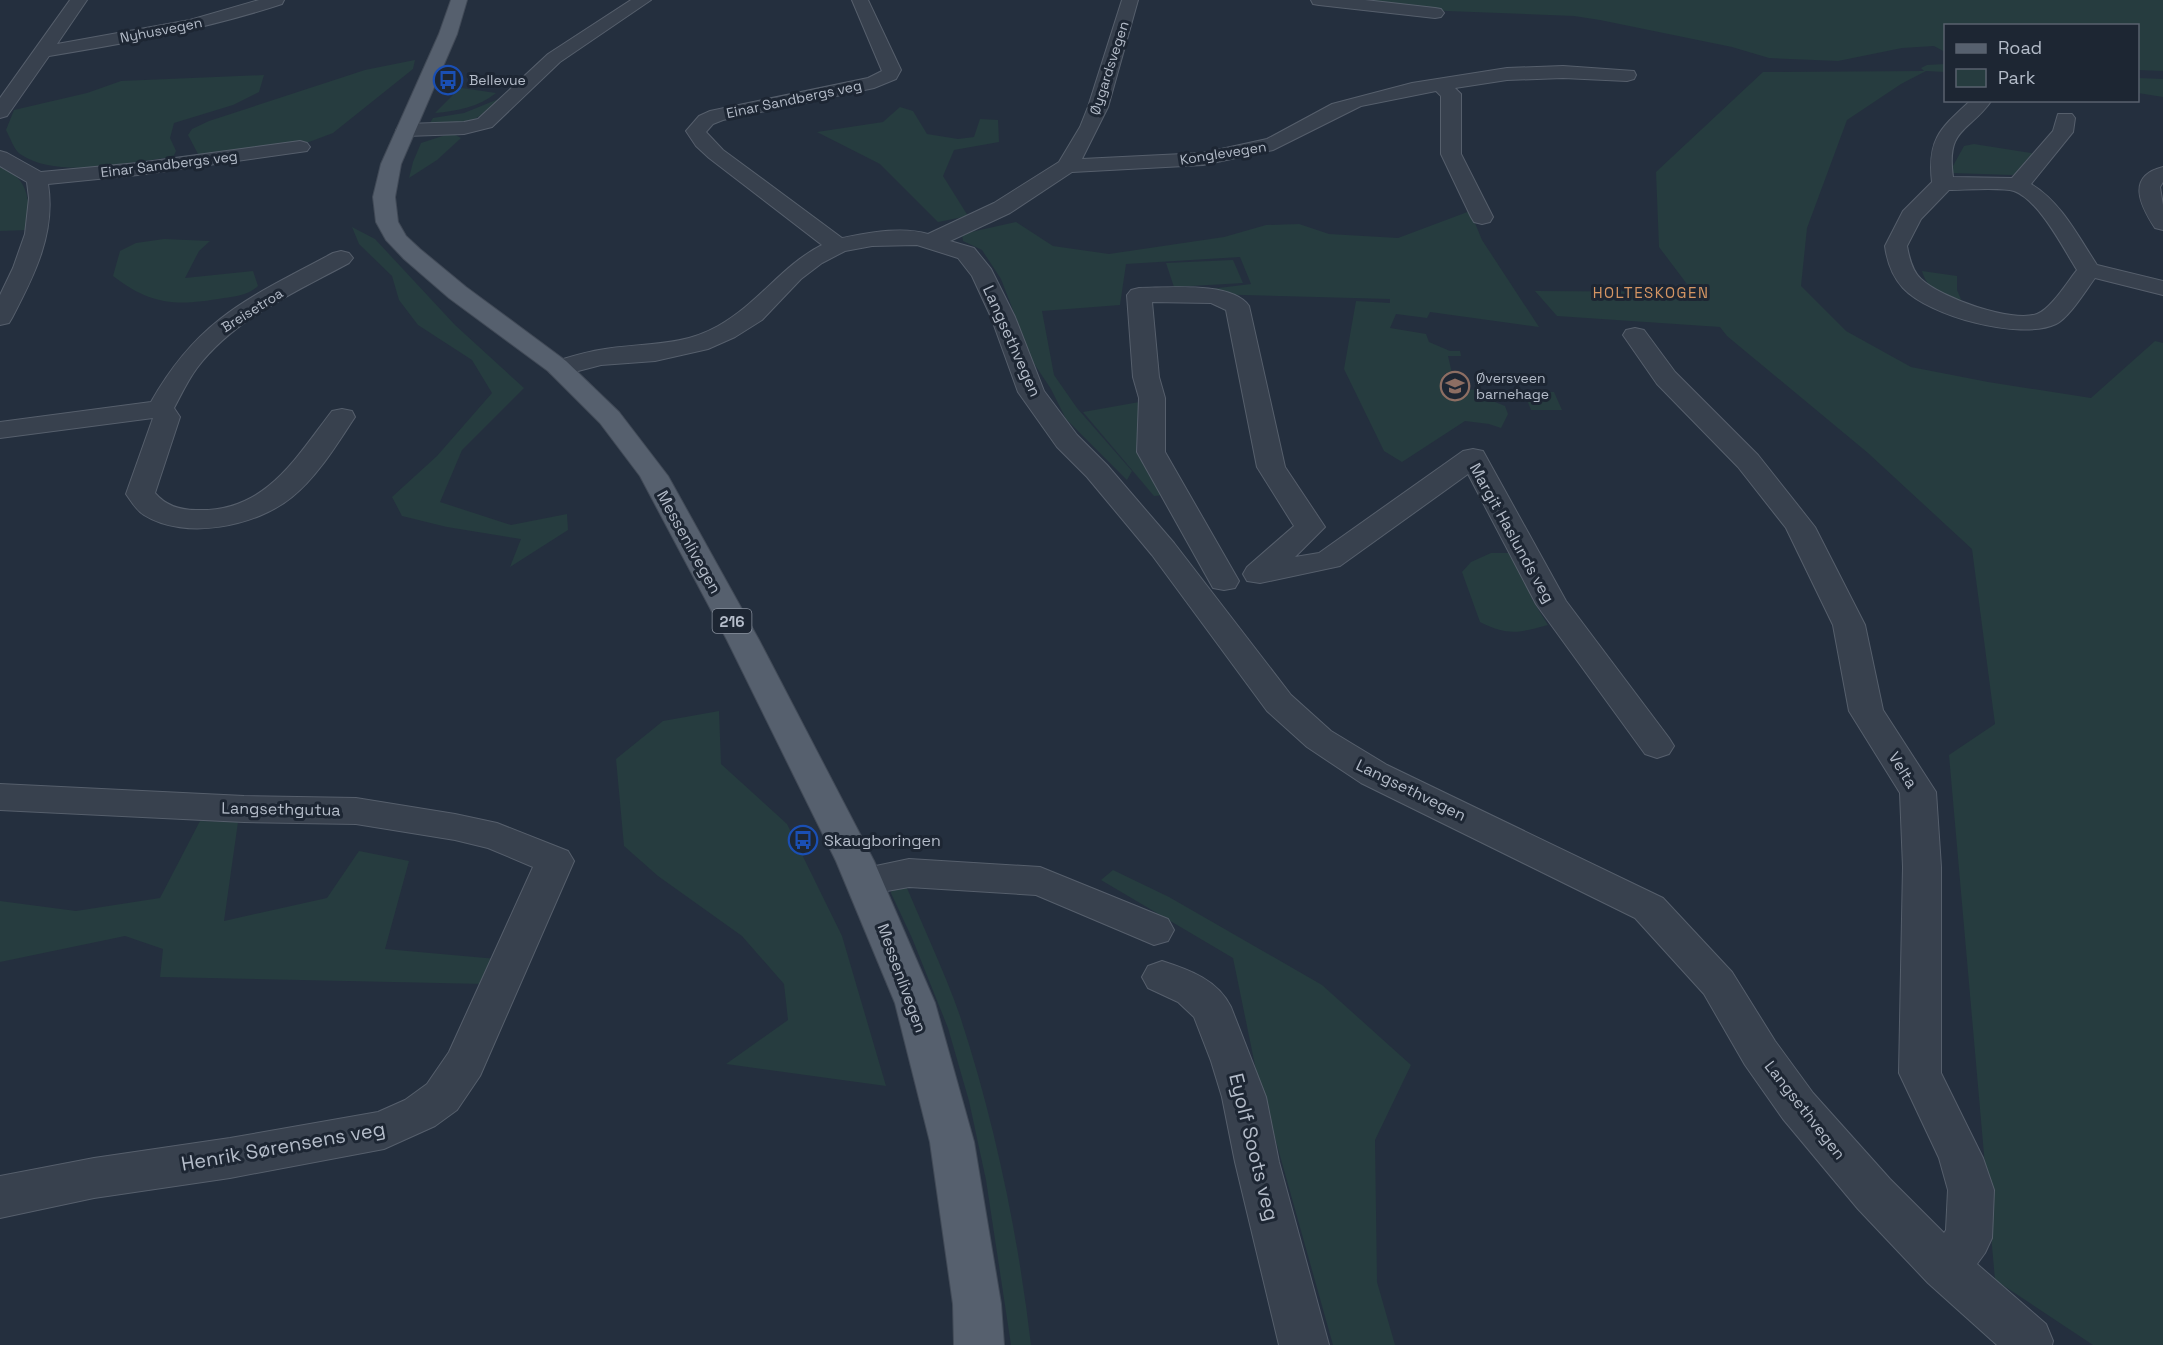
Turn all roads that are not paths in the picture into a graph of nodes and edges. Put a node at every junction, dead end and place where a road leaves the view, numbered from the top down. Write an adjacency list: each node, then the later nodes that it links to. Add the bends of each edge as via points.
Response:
1 (79, 0): 9 (street)
2 (276, 0): 9 (street, Nyhusvegen, via 173,28)
3 (459, 0): 15 (main road, Messenlivegen / 216)
4 (643, 0): 15 (street, via 554,58 485,123 464,128)
5 (860, 0): 26 (street, Einar Sandbergs veg, via 892,70 889,75 717,115 696,131 716,154)
6 (1131, 0): 18 (street, Øygardsvegen, via 1102,96 1079,150)
7 (1319, 0): 8 (street)
8 (1435, 13)
9 (44, 51): 13 (street)
10 (1627, 75): 11 (street, Konglevegen, via 1507,74)
11 (1442, 86): 18 (street, Konglevegen, via 1355,102 1273,144 1203,159); 23 (street, via 1451,94 1451,154)
12 (1981, 102): 21 (street, via 1948,130 1939,162)
13 (0, 112)
14 (2065, 118): 22 (street, via 2063,132)
15 (406, 130): 32 (main road, Messenlivegen / 216, via 385,186 383,207 391,230 443,282)
16 (300, 147): 20 (street, Einar Sandbergs veg)
17 (0, 158): 20 (street)
18 (1067, 166): 25 (street, via 1002,208)
19 (2163, 173): 24 (street, via 2149,187 2150,201)
20 (38, 179): 30 (street, via 42,199 32,252)
21 (1943, 183): 22 (street); 28 (street, via 1911,216 1896,246 1903,274 1923,293 1978,314 2037,321 2049,318)
22 (2018, 185): 28 (street, via 2037,197 2052,214)
23 (1482, 218)
24 (2163, 224)
25 (933, 240): 26 (street, Langsethvegen, via 872,239); 37 (street, Langsethvegen, via 966,253 983,274 1032,392 1067,441 1150,534)
26 (838, 246): 32 (street, Langsethvegen, via 793,274 753,315 726,332 699,344 655,353 608,373)
27 (341, 258): 33 (street, Breisetroa, via 244,311 218,332 192,358)
28 (2089, 270): 29 (street)
29 (2163, 288)
30 (0, 318)
31 (1635, 335): 45 (street, Velta, via 1666,378 1748,461 1800,527 1849,625 1866,711 1918,792 1922,867 1920,1073 1961,1158 1971,1190 1970,1238)
32 (567, 375): 41 (main road, Messenlivegen / 216, via 654,476 743,640)
33 (160, 409): 34 (street, via 167,417 165,428 140,494 154,509 202,520 262,504 284,490); 35 (street)
34 (342, 417)
35 (0, 430)
36 (1260, 574): 37 (street, Margit Haslunds veg); 37 (street, via 1310,527 1271,467 1237,306 1215,296 1139,295 1146,377 1152,398 1151,452); 38 (street, Margit Haslunds veg, via 1329,560 1473,457 1552,604)
37 (1208, 584): 45 (street, Langsethvegen, via 1280,702 1319,739 1374,774 1649,908 1718,984 1798,1106 1874,1194)
38 (1657, 746)
39 (0, 797): 40 (street, Langsethgutua, via 356,811 497,837)
40 (555, 861): 44 (street, Henrik Sørensens veg, via 465,1063 442,1096 420,1113 384,1130)
41 (865, 881): 42 (street, via 909,873 1040,881); 47 (main road, Messenlivegen / 216, via 915,1003 952,1142)
42 (1154, 930)
43 (1162, 977): 48 (street, Eyolf Soots veg, via 1192,990 1211,1007 1232,1061)
44 (0, 1197)
45 (1945, 1267): 46 (street, Langsethvegen)
46 (2029, 1341)
47 (979, 1345)
48 (1304, 1345)

